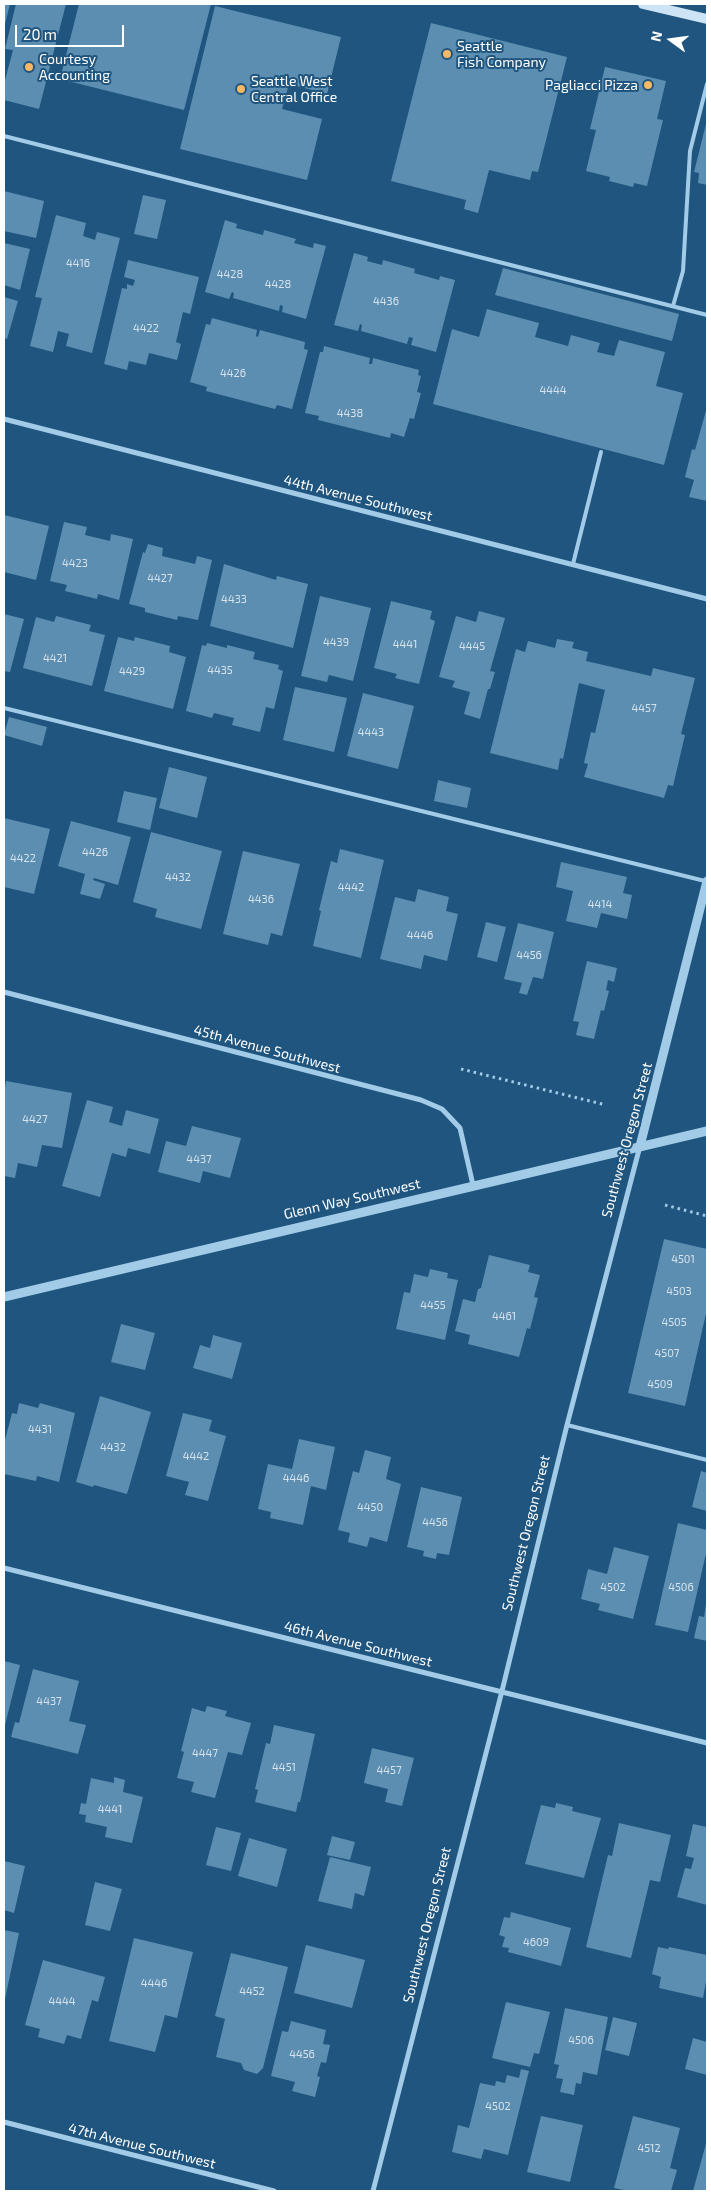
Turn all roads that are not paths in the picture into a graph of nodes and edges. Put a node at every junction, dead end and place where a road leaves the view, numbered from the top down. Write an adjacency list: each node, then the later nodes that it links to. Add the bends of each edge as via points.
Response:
1 (643, 4): 2 (main road)
2 (707, 19)
3 (707, 84): 5 (lane, via 690,151 683,271)
4 (4, 136): 5 (lane)
5 (673, 306): 6 (lane)
6 (707, 315)
7 (4, 419): 9 (street, 44th Avenue Southwest)
8 (601, 452): 9 (lane)
9 (573, 564): 10 (street, 44th Avenue Southwest)
10 (707, 599)
11 (4, 708): 12 (lane)
12 (707, 881): 15 (street, Southwest Oregon Street)
13 (4, 992): 16 (street, 45th Avenue Southwest, via 421,1100 442,1109 460,1128)
14 (707, 1130): 15 (street, Glenn Way Southwest)
15 (640, 1146): 16 (street, Glenn Way Southwest); 18 (street, Southwest Oregon Street)
16 (473, 1184): 17 (street, Glenn Way Southwest)
17 (4, 1296)
18 (567, 1425): 19 (lane); 21 (street, Southwest Oregon Street)
19 (707, 1460)
20 (4, 1568): 21 (street, 46th Avenue Southwest)
21 (502, 1691): 22 (street, 46th Avenue Southwest); 25 (street, Southwest Oregon Street)
22 (707, 1743)
23 (4, 2122): 24 (street, 47th Avenue Southwest)
24 (274, 2191)
25 (373, 2191)

